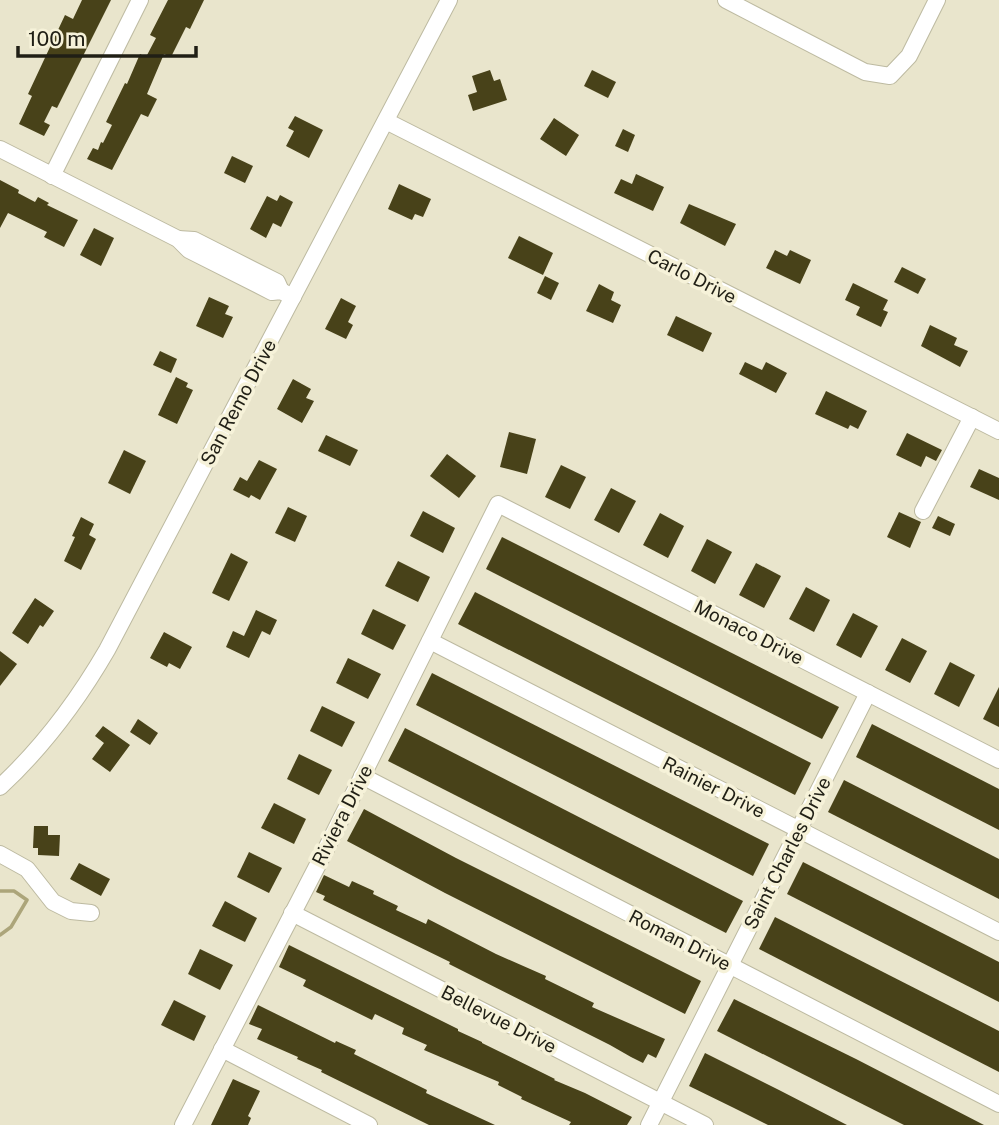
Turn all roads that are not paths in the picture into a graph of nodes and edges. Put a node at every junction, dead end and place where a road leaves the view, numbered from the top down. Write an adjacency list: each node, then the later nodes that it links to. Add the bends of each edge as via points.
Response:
1 (140, 0): 8 (street)
2 (449, 0): 6 (street, San Remo Drive)
3 (726, 0): 5 (street)
4 (937, 0): 5 (street, via 909,56 890,76 865,72)
5 (755, 6)
6 (386, 121): 9 (street, San Remo Drive); 10 (street, Carlo Drive)
7 (0, 149): 8 (street)
8 (52, 176): 9 (street, via 272,292)
9 (287, 294): 18 (street, San Remo Drive, via 101,660 51,732)
10 (972, 417): 11 (street, Carlo Drive); 13 (street)
11 (999, 431)
12 (498, 504): 14 (street, Riviera Drive); 15 (street, Monaco Drive)
13 (923, 511)
14 (430, 641): 17 (street, Riviera Drive); 19 (street, Rainier Drive)
15 (868, 693): 16 (street, Monaco Drive); 19 (street, Saint Charles Drive)
16 (999, 760)
17 (362, 776): 22 (street, Riviera Drive); 24 (street, Roman Drive)
18 (0, 787)
19 (799, 831): 23 (street, Rainier Drive); 24 (street, Saint Charles Drive)
20 (0, 855): 21 (street, via 27,869 53,902 71,911)
21 (91, 913)
22 (292, 913): 25 (street, Riviera Drive); 26 (street, Bellevue Drive)
23 (999, 932)
24 (730, 966): 26 (street, Saint Charles Drive); 27 (street, Roman Drive)
25 (222, 1049): 28 (street, Riviera Drive); 29 (street)
26 (661, 1102): 30 (street, Saint Charles Drive); 31 (street, Bellevue Drive)
27 (999, 1104)
28 (183, 1125)
29 (368, 1125)
30 (649, 1125)
31 (705, 1125)

